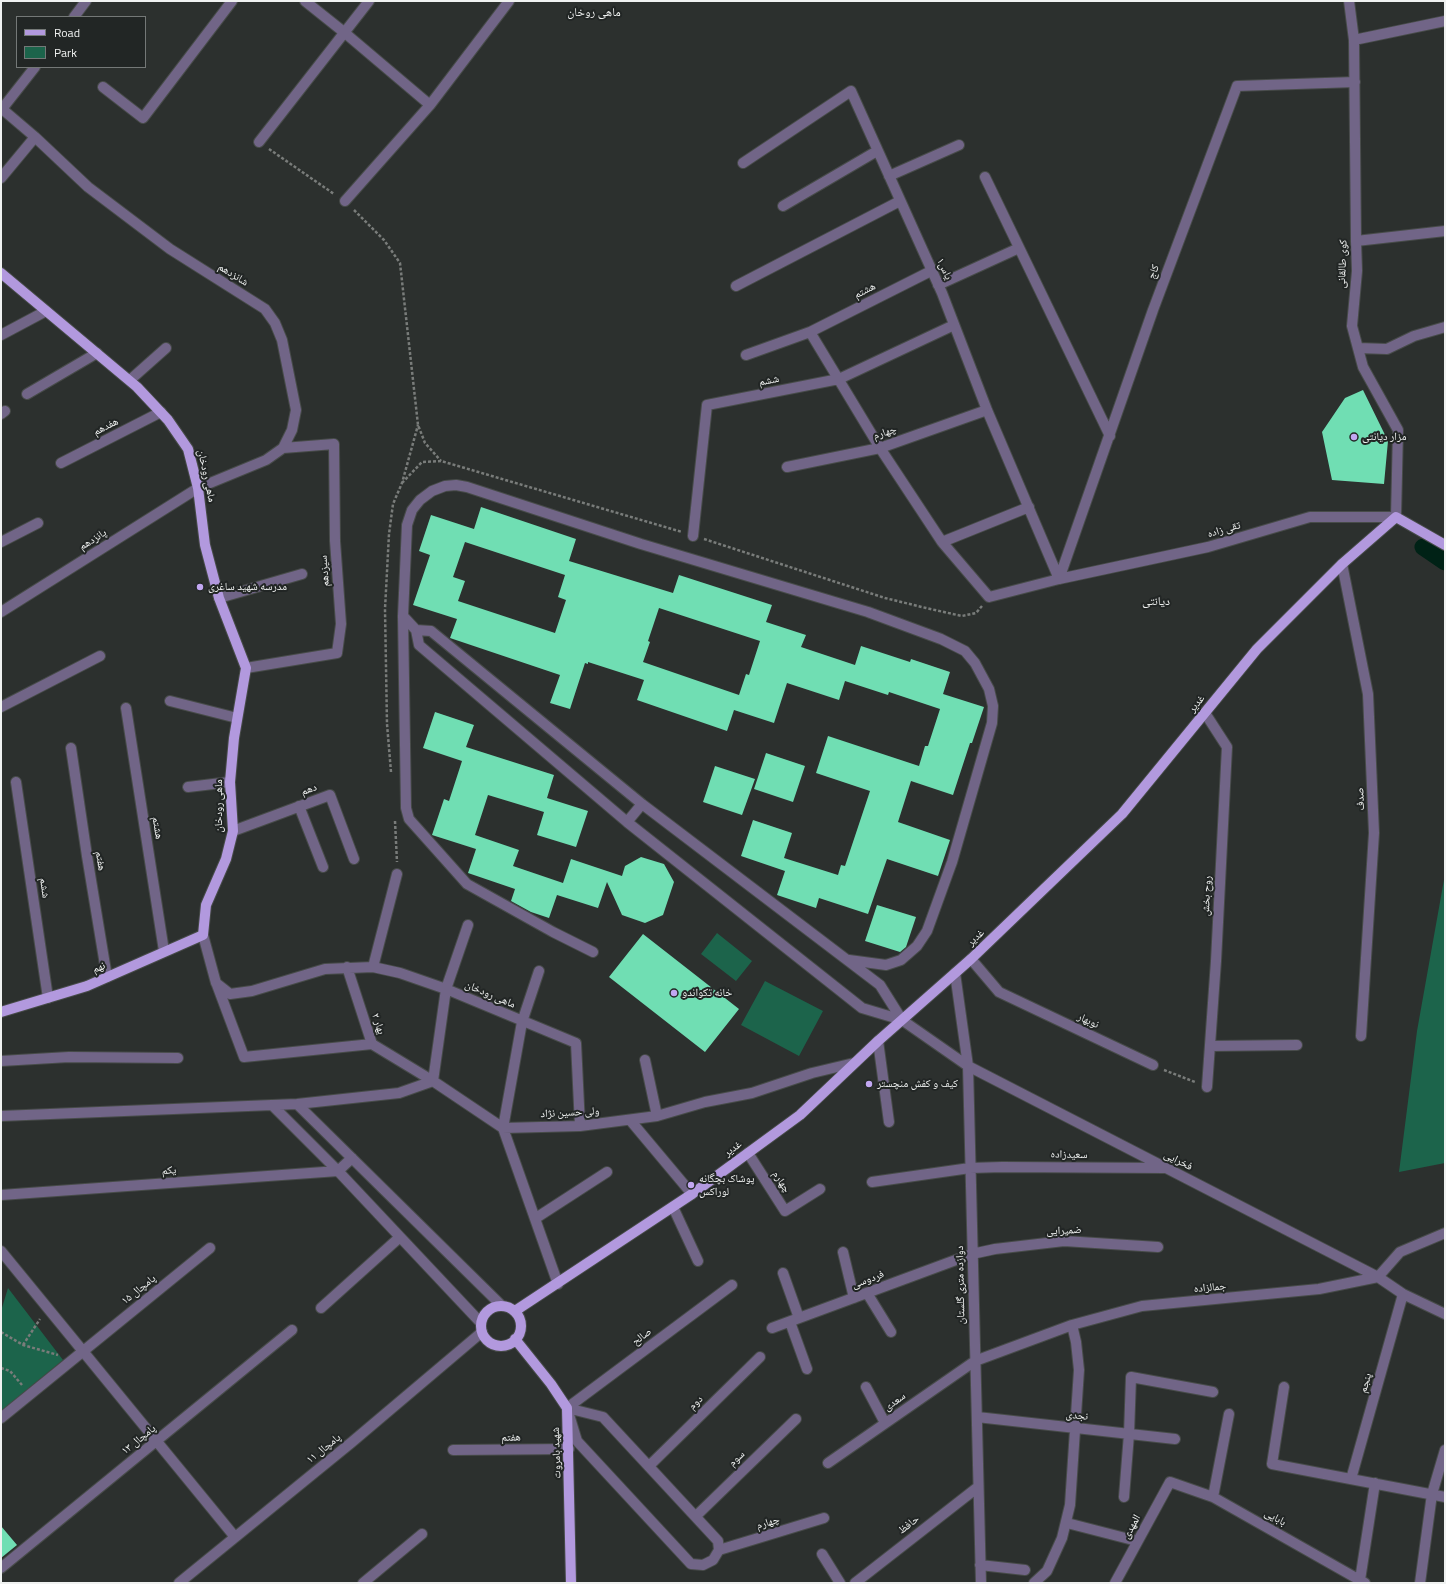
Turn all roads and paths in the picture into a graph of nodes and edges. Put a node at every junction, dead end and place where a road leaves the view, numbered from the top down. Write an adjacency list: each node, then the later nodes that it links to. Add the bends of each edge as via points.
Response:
1 (86, 1): 7 (street)
2 (232, 1): 13 (street, via 143,118)
3 (305, 1): 9 (street)
4 (369, 1): 9 (street)
5 (509, 1): 14 (street)
6 (1349, 1): 10 (street, کوی طالقانی)
7 (75, 16)
8 (1445, 22): 10 (street)
9 (346, 33): 14 (street); 17 (street)
10 (1354, 40): 12 (street, کوی طالقانی)
11 (34, 68): 15 (street)
12 (1355, 82): 28 (street, کوی طالقانی); 49 (street, کاج, via 1237,86 1153,310)
13 (103, 87)
14 (430, 105): 24 (street)
15 (2, 109): 16 (street, شانزدهم)
16 (35, 137): 23 (street); 50 (street, شانزدهم, via 88,187 170,249 265,309 275,323 282,340 296,410 292,430)
17 (259, 142): 24 (path)
18 (959, 145): 21 (street)
19 (877, 151): 20 (street, یاس۱, via 851,91); 21 (street, یاس۱); 26 (street)
20 (743, 164)
21 (889, 176): 25 (street, یاس۱)
22 (985, 177): 29 (street)
23 (1, 178)
24 (345, 201): 48 (path, via 384,240 400,263)
25 (900, 201): 30 (street, یاس۱); 33 (street)
26 (783, 206)
27 (1445, 232): 28 (street)
28 (1356, 241): 40 (street, کوی طالقانی, via 1357,271 1352,326)
29 (1019, 248): 32 (street); 49 (street)
30 (931, 271): 32 (street, یاس۱); 37 (street, هشتم)
31 (1, 273): 34 (main road, ماهی رودخان)
32 (938, 284): 35 (street, یاس۱)
33 (736, 286)
34 (46, 311): 38 (street); 41 (main road, ماهی رودخان)
35 (954, 326): 43 (street, ششم); 46 (street, یاس۱)
36 (1445, 327): 40 (street, via 1414,336 1387,349)
37 (810, 332): 42 (street); 43 (street)
38 (1, 335)
39 (166, 348): 44 (street)
40 (1358, 348): 57 (street, کوی طالقانی, via 1363,367 1398,430)
41 (98, 353): 44 (main road, ماهی رودخان); 45 (street)
42 (746, 355)
43 (839, 379): 51 (street); 59 (street, ششم, via 708,405)
44 (130, 380): 47 (main road, ماهی رودخان)
45 (27, 394)
46 (987, 410): 51 (street, چهارم); 56 (street, یاس۱)
47 (161, 412): 53 (street, هفدهم); 55 (main road, ماهی رودخان, via 188,449)
48 (418, 425): 52 (path, via 425,443); 52 (path, via 402,483 422,462)
49 (1110, 436): 65 (street, کاج)
50 (282, 448): 55 (street, شانزدهم, via 266,460); 72 (street, سیزدهم, via 334,444 335,541 341,624 337,653)
51 (880, 448): 54 (street, چهارم); 61 (street)
52 (441, 460): 59 (path)
53 (61, 463)
54 (787, 467)
55 (198, 488): 67 (main road, ماهی رودخان, via 205,545); 68 (street, پانزدهم)
56 (1029, 507): 61 (street); 65 (street, یاس۱)
57 (1396, 517): 62 (main road); 63 (main road, غدیر); 65 (street, تقی زاده, via 1310,517 1208,546)
58 (38, 524): 60 (street)
59 (693, 536): 66 (path, via 885,598 962,616 976,613)
60 (1, 542)
61 (942, 542): 66 (street)
62 (1445, 545)
63 (1342, 564): 76 (main road, غدیر, via 1257,649); 106 (street, صدف, via 1368,694 1374,832)
64 (302, 574): 67 (street)
65 (1059, 579): 66 (street, تقی زاده)
66 (989, 597)
67 (219, 598): 72 (main road, ماهی رودخان)
68 (1, 612)
69 (403, 616): 70 (street); 92 (street, via 406,808 409,820 467,884); 94 (street, via 407,525 412,510 432,491 456,485 640,544 868,612 947,641 965,651 980,669 989,689 994,706 992,723 952,862 926,931 917,946 901,960 886,965)
70 (416, 630): 82 (street, via 431,631); 84 (street, via 419,645)
71 (100, 656): 74 (street)
72 (246, 668): 77 (main road, ماهی رودخان)
73 (170, 701): 77 (street)
74 (1, 707)
75 (126, 708): 91 (street, هشتم)
76 (1205, 713): 93 (main road, غدیر, via 1122,814); 110 (street, روح بخش, via 1227,747)
77 (237, 718): 80 (main road, ماهی رودخان)
78 (71, 748): 99 (street, هفتم)
79 (16, 782): 102 (street, ششم)
80 (230, 782): 81 (street); 85 (main road, ماهی رودخان)
81 (188, 787)
82 (642, 804): 84 (street); 94 (street)
83 (299, 806): 85 (street, دهم); 86 (street, دهم, via 330,795); 87 (street)
84 (627, 822): 104 (street, via 862,1008)
85 (233, 831): 90 (main road, ماهی رودخان, via 226,859 206,905)
86 (354, 859)
87 (323, 867)
88 (397, 874): 96 (street)
89 (468, 925): 101 (street)
90 (202, 935): 91 (main road, نهم); 100 (street, ماهی رودخان)
91 (164, 952): 99 (main road, نهم)
92 (593, 952)
93 (971, 959): 98 (main road, غدیر); 115 (street, نوبهار, via 999,992)
94 (847, 960): 104 (street, via 880,985)
95 (347, 967): 96 (street, ماهی رودخان); 100 (street, ماهی رودخان, via 325,970 240,994 230,994); 108 (street, بهار ۲)
96 (373, 967): 101 (street, ماهی رودخان, via 400,973)
97 (540, 971): 105 (street)
98 (955, 974): 104 (main road, غدیر); 116 (street, دوازده متری گلستان)
99 (108, 977): 102 (main road, نهم)
100 (216, 983): 108 (street, via 244,1057)
101 (446, 989): 105 (street, ماهی رودخان); 117 (street)
102 (48, 998): 103 (main road, نهم)
103 (1, 1012)
104 (902, 1020): 107 (main road, غدیر); 116 (street)
105 (522, 1022): 125 (street, ماهی رودخان, via 576,1043); 126 (street)
106 (1362, 1036)
107 (878, 1041): 114 (main road, غدیر); 124 (street)
108 (372, 1044): 117 (street, بهار ۲)
109 (1297, 1045): 110 (street)
110 (1210, 1046): 118 (street, روح بخش)
111 (178, 1058): 113 (street, via 69,1057)
112 (645, 1060): 122 (street)
113 (1, 1061)
114 (854, 1063): 122 (street, ولی حسین نژاد, via 812,1073 752,1093 705,1102); 127 (main road, غدیر, via 800,1115)
115 (1153, 1065): 118 (path)
116 (968, 1066): 129 (street, دوازده متری گلستان); 130 (street, فخرایی)
117 (433, 1081): 119 (street, via 399,1093); 126 (street)
118 (1207, 1087)
119 (298, 1104): 120 (street); 128 (street)
120 (272, 1105): 121 (street); 131 (street)
121 (1, 1116)
122 (657, 1116): 123 (street, ولی حسین نژاد)
123 (630, 1120): 125 (street, ولی حسین نژاد); 135 (street)
124 (889, 1122)
125 (580, 1126): 126 (street, ولی حسین نژاد)
126 (503, 1128): 138 (street)
127 (748, 1153): 134 (street, چهارم, via 785,1211); 135 (main road, غدیر)
128 (352, 1158): 131 (street); 154 (street)
129 (970, 1168): 130 (street, سعیدزاده); 133 (street, سعیدزاده); 145 (street, دوازده متری گلستان)
130 (1167, 1168): 148 (street, فخرایی)
131 (338, 1171): 136 (street, یکم); 140 (street)
132 (607, 1172): 138 (street)
133 (872, 1182)
134 (820, 1189)
135 (692, 1194): 137 (main road, غدیر)
136 (1, 1195)
137 (673, 1207): 146 (street); 149 (main road, غدیر)
138 (536, 1218): 149 (street)
139 (1445, 1233): 148 (street, via 1400,1252)
140 (400, 1237): 156 (street); 161 (street)
141 (1158, 1247): 145 (street, ضمیرایی, via 1064,1241)
142 (210, 1248): 168 (street, پامچال ۱۵)
143 (1, 1251): 155 (street)
144 (843, 1252): 153 (street)
145 (972, 1254): 151 (street, فردوسی); 171 (street, دوازده متری گلستان)
146 (698, 1261)
147 (783, 1273): 159 (street)
148 (1378, 1277): 152 (street); 160 (street, جمالزاده, via 1319,1289 1142,1306)
149 (558, 1284): 157 (main road, غدیر)
150 (732, 1285): 178 (street, صالح)
151 (867, 1293): 153 (street, فردوسی); 165 (street)
152 (1403, 1294): 158 (street); 193 (street, پنجم)
153 (854, 1298): 159 (street, فردوسی)
154 (502, 1306): 157 (main road); 161 (main road, via 493,1308 485,1314)
155 (47, 1308): 167 (path); 168 (street)
156 (321, 1308)
157 (515, 1311): 166 (main road, via 521,1325 520,1333)
158 (1445, 1314)
159 (795, 1320): 162 (street, فردوسی); 173 (street)
160 (1072, 1325): 171 (street, جمالزاده); 184 (street, via 1079,1370)
161 (482, 1328): 166 (main road, via 488,1341 497,1345 507,1345); 205 (street, پامچال ۱۱)
162 (772, 1328)
163 (292, 1330): 187 (street, پامچال ۱۳)
164 (1, 1332): 167 (path)
165 (891, 1332)
166 (515, 1340): 178 (main road)
167 (23, 1346): 170 (path)
168 (83, 1351): 170 (street, پامچال ۱۵); 187 (street)
169 (760, 1357): 192 (street, دوم)
170 (73, 1359): 177 (street, پامچال ۱۵)
171 (975, 1361): 180 (street, دوازده متری گلستان); 183 (street, سعدی)
172 (1, 1368): 177 (path, via 10,1371)
173 (807, 1370)
174 (866, 1387): 183 (street)
175 (1284, 1387): 193 (street, via 1272,1464)
176 (1213, 1392): 185 (street, via 1131,1377)
177 (31, 1394): 181 (street, پامچال ۱۵)
178 (567, 1408): 188 (main road, شهید بامروت); 192 (street, via 603,1417); 207 (street, via 577,1441 691,1564 703,1565 713,1560)
179 (1229, 1414): 199 (street)
180 (977, 1417): 184 (street, نجدی); 196 (street, دوازده متری گلستان)
181 (1, 1418)
182 (796, 1419): 201 (street, سوم)
183 (885, 1424): 191 (street, سعدی)
184 (1075, 1428): 185 (street, نجدی); 203 (street)
185 (1129, 1434): 186 (street, نجدی); 198 (street)
186 (1175, 1439)
187 (156, 1441): 205 (street); 210 (street, پامچال ۱۳)
188 (569, 1449): 189 (street, هفتم); 215 (main road, شهید بامروت)
189 (453, 1450)
190 (1445, 1450): 197 (street)
191 (828, 1463)
192 (649, 1466): 201 (street)
193 (1352, 1479): 195 (street)
194 (1170, 1482): 199 (street, بابایی); 206 (street, المهدی)
195 (1375, 1483): 197 (street); 212 (street)
196 (978, 1487): 209 (street, دوازده متری گلستان); 217 (street, حافظ)
197 (1432, 1494): 200 (street); 221 (street)
198 (1124, 1497)
199 (1213, 1497): 212 (street, بابایی)
200 (1445, 1497)
201 (696, 1516): 207 (street, via 718,1541)
202 (824, 1518): 207 (street, چهارم)
203 (1067, 1523): 206 (street); 219 (street, via 1047,1572)
204 (422, 1534): 214 (street)
205 (235, 1537): 213 (street, پامچال ۱۱)
206 (1137, 1541): 220 (street, المهدی)
207 (719, 1550)
208 (822, 1554): 216 (street)
209 (980, 1565): 211 (street); 218 (street, دوازده متری گلستان)
210 (1, 1568)
211 (1025, 1570)
212 (1362, 1581)
213 (179, 1583)
214 (363, 1583)
215 (571, 1583)
216 (840, 1583)
217 (855, 1583)
218 (981, 1583)
219 (1034, 1583)
220 (1115, 1583)
221 (1420, 1583)

